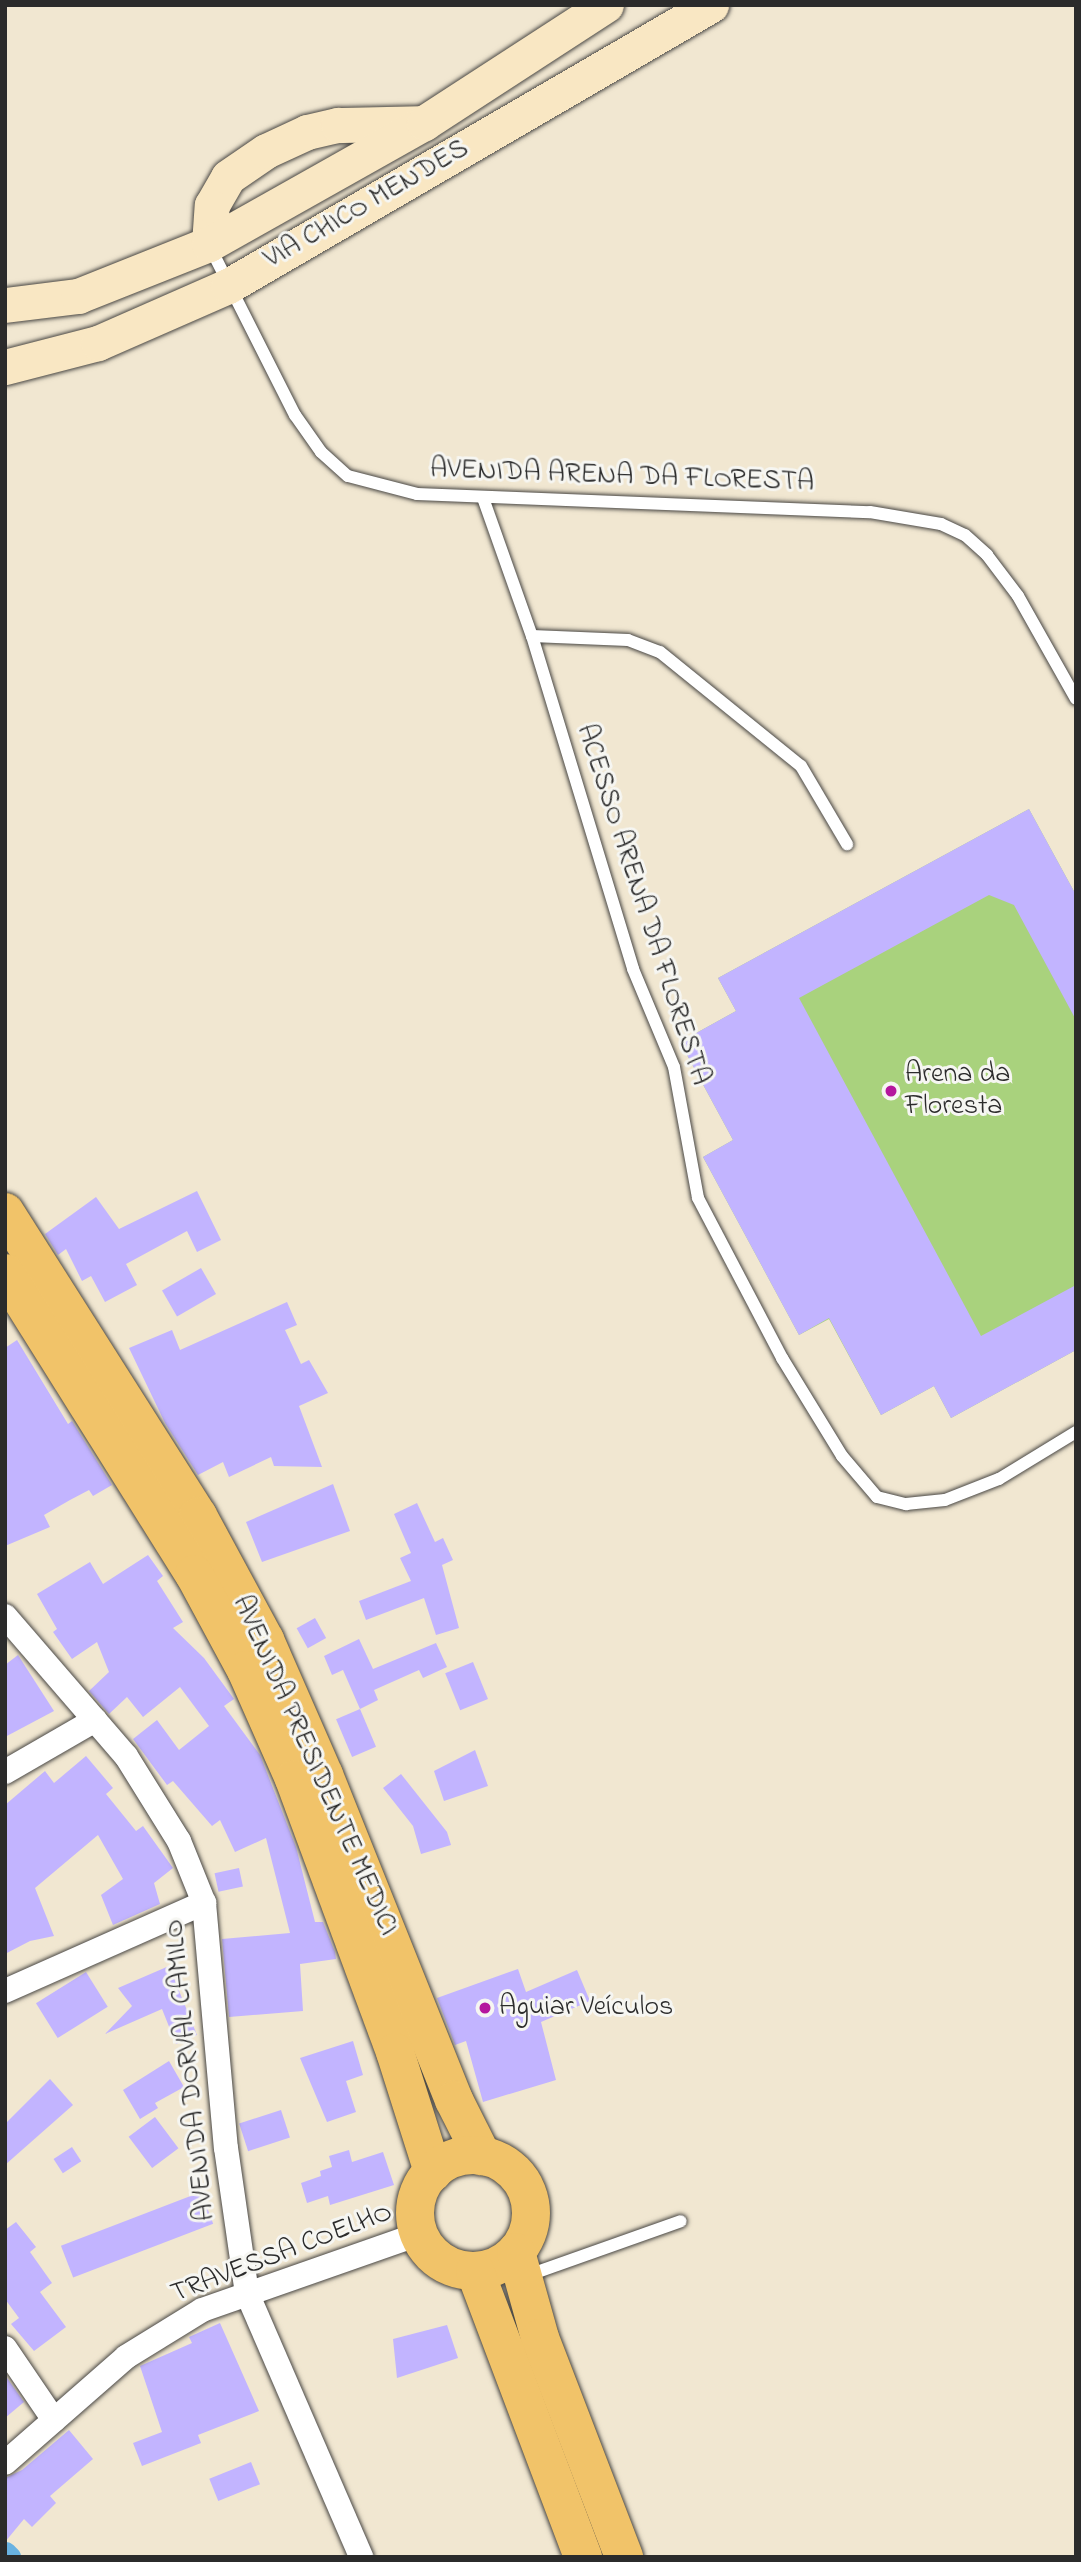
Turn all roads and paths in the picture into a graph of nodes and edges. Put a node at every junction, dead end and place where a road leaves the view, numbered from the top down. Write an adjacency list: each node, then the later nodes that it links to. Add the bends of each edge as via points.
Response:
1 (711, 5): 5 (main road, VIA CHICO MENDES)
2 (593, 9): 3 (main road, VIA CHICO MENDES)
3 (424, 123): 4 (main road, VIA CHICO MENDES); 4 (main road, via 338,125 307,132 266,151 228,177 212,205)
4 (209, 244): 5 (lane, AVENIDA ARENA DA FLORESTA); 6 (main road, VIA CHICO MENDES, via 78,296)
5 (228, 286): 7 (main road, VIA CHICO MENDES, via 98,343); 8 (lane, AVENIDA ARENA DA FLORESTA, via 295,415 321,452 348,476 416,494)
6 (5, 304)
7 (5, 367)
8 (483, 498): 9 (lane, ACESSO ARENA DA FLORESTA); 10 (lane, AVENIDA ARENA DA FLORESTA, via 870,512 941,524 965,535 987,555 1018,596)
9 (532, 636): 11 (lane, via 628,640 660,652 801,766); 14 (lane, ACESSO ARENA DA FLORESTA, via 633,969 674,1067 698,1198 782,1358 842,1456 877,1497 906,1504 945,1500 999,1479)
10 (1076, 699)
11 (847, 844)
12 (5, 1212): 20 (main road, AVENIDA PRESIDENTE MEDICI, via 198,1516 265,1640 454,2100)
13 (5, 1273): 21 (main road, AVENIDA PRESIDENTE MEDICI, via 194,1574 246,1670 303,1805 395,2052)
14 (1076, 1432)
15 (5, 1616): 16 (street, AVENIDA DORVAL CAMILO)
16 (95, 1720): 17 (street); 18 (street, AVENIDA DORVAL CAMILO, via 126,1756 179,1841)
17 (5, 1772)
18 (204, 1903): 19 (street); 26 (street, AVENIDA DORVAL CAMILO, via 226,2148)
19 (5, 1992)
20 (482, 2156): 21 (main road, via 456,2158); 24 (main road, via 514,2171 527,2194 531,2220)
21 (433, 2172): 23 (main road, via 417,2201)
22 (681, 2221): 24 (lane)
23 (419, 2234): 25 (main road, via 441,2261); 26 (street, TRAVESSA COELHO)
24 (519, 2264): 25 (main road); 32 (main road, via 540,2338)
25 (475, 2271): 31 (main road)
26 (247, 2294): 28 (street, TRAVESSA COELHO, via 162,2333); 30 (street, AVENIDA DORVAL CAMILO)
27 (5, 2348): 28 (street)
28 (54, 2420): 29 (street, TRAVESSA COELHO)
29 (5, 2463)
30 (361, 2557)
31 (583, 2557)
32 (624, 2557)

